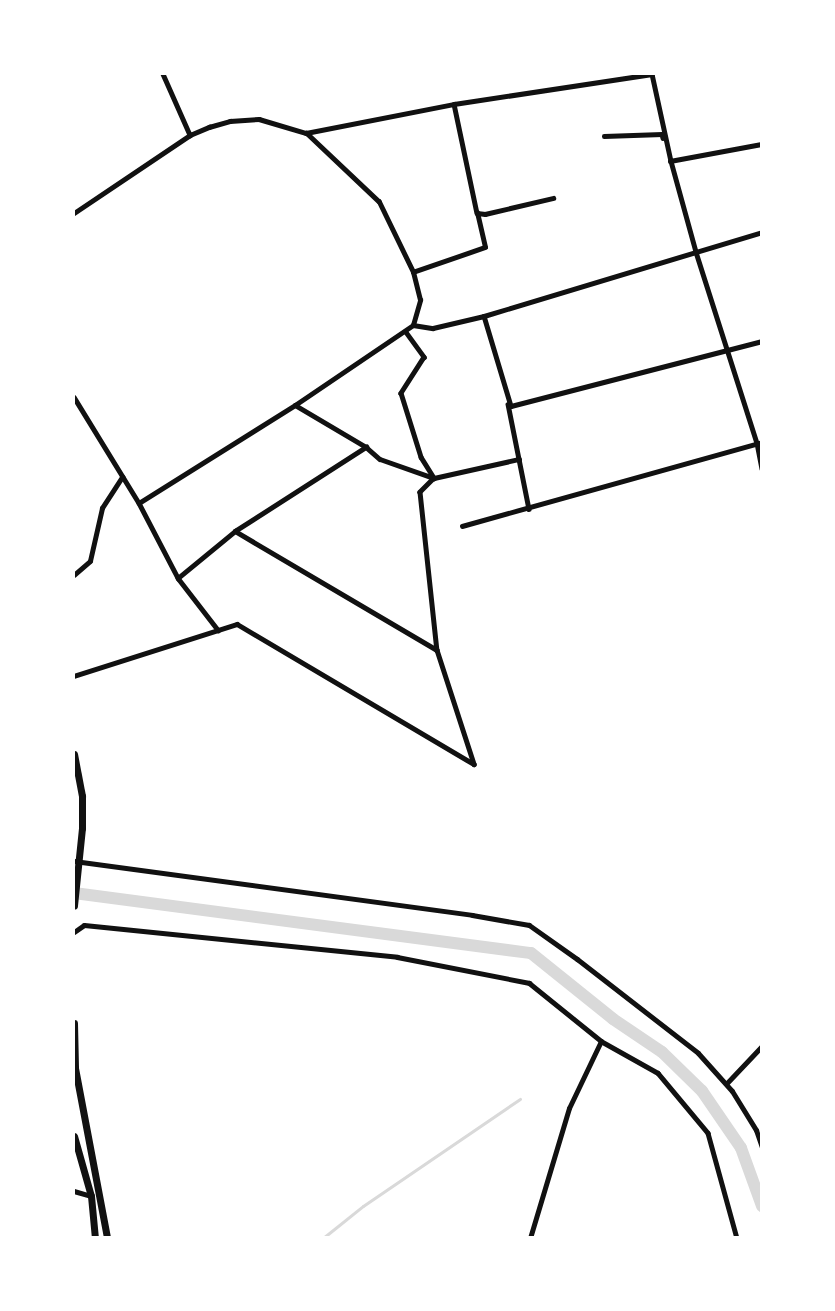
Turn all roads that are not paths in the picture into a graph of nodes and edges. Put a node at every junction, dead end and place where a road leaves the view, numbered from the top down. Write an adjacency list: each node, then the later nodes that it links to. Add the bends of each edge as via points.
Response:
1 (163, 74): 5 (street)
2 (652, 74): 3 (street); 8 (street)
3 (454, 104): 4 (street); 11 (street)
4 (306, 133): 5 (street, via 275,122 246,119); 14 (street, via 379,202)
5 (190, 135): 10 (street)
6 (604, 136): 8 (street, via 662,134)
7 (762, 144): 8 (street)
8 (671, 161): 13 (street)
9 (553, 198): 11 (street)
10 (74, 213)
11 (477, 213): 14 (street, via 484,247)
12 (762, 232): 13 (street)
13 (696, 252): 15 (street); 19 (street)
14 (413, 272): 16 (street, via 420,300)
15 (484, 316): 16 (street, via 433,328); 21 (street)
16 (413, 325): 17 (street)
17 (406, 332): 22 (street); 28 (street, via 424,357 401,393 421,457)
18 (762, 341): 19 (street)
19 (729, 352): 21 (street, via 516,407); 23 (street)
20 (74, 398): 27 (street)
21 (508, 401): 25 (street)
22 (295, 405): 24 (street); 29 (street)
23 (759, 443): 26 (street); 30 (street)
24 (366, 447): 28 (street, via 380,459); 32 (street)
25 (519, 459): 28 (street); 30 (street)
26 (762, 469)
27 (122, 477): 29 (street); 33 (street, via 102,508 90,561)
28 (434, 478): 36 (street, via 420,492)
29 (139, 503): 34 (street)
30 (529, 508): 31 (street)
31 (462, 526)
32 (235, 531): 34 (street); 36 (street)
33 (74, 575)
34 (178, 578): 35 (street)
35 (219, 630): 36 (street, via 237,624 474,764); 37 (street)
36 (437, 650)
37 (74, 676)
38 (74, 754): 39 (main road, via 82,796)
39 (76, 862): 40 (main road); 45 (street, via 249,883 529,926 698,1053)
40 (74, 906)
41 (74, 932): 43 (street, via 84,925 398,957 529,983)
42 (74, 1023): 51 (main road, via 75,1068)
43 (601, 1041): 52 (street, via 569,1108); 53 (street, via 658,1073 708,1133)
44 (762, 1046): 45 (street)
45 (726, 1084): 47 (street, via 756,1130)
46 (74, 1136): 49 (main road)
47 (762, 1147)
48 (74, 1191): 49 (street)
49 (92, 1196): 50 (main road)
50 (95, 1238)
51 (107, 1238)
52 (530, 1238)
53 (737, 1238)

